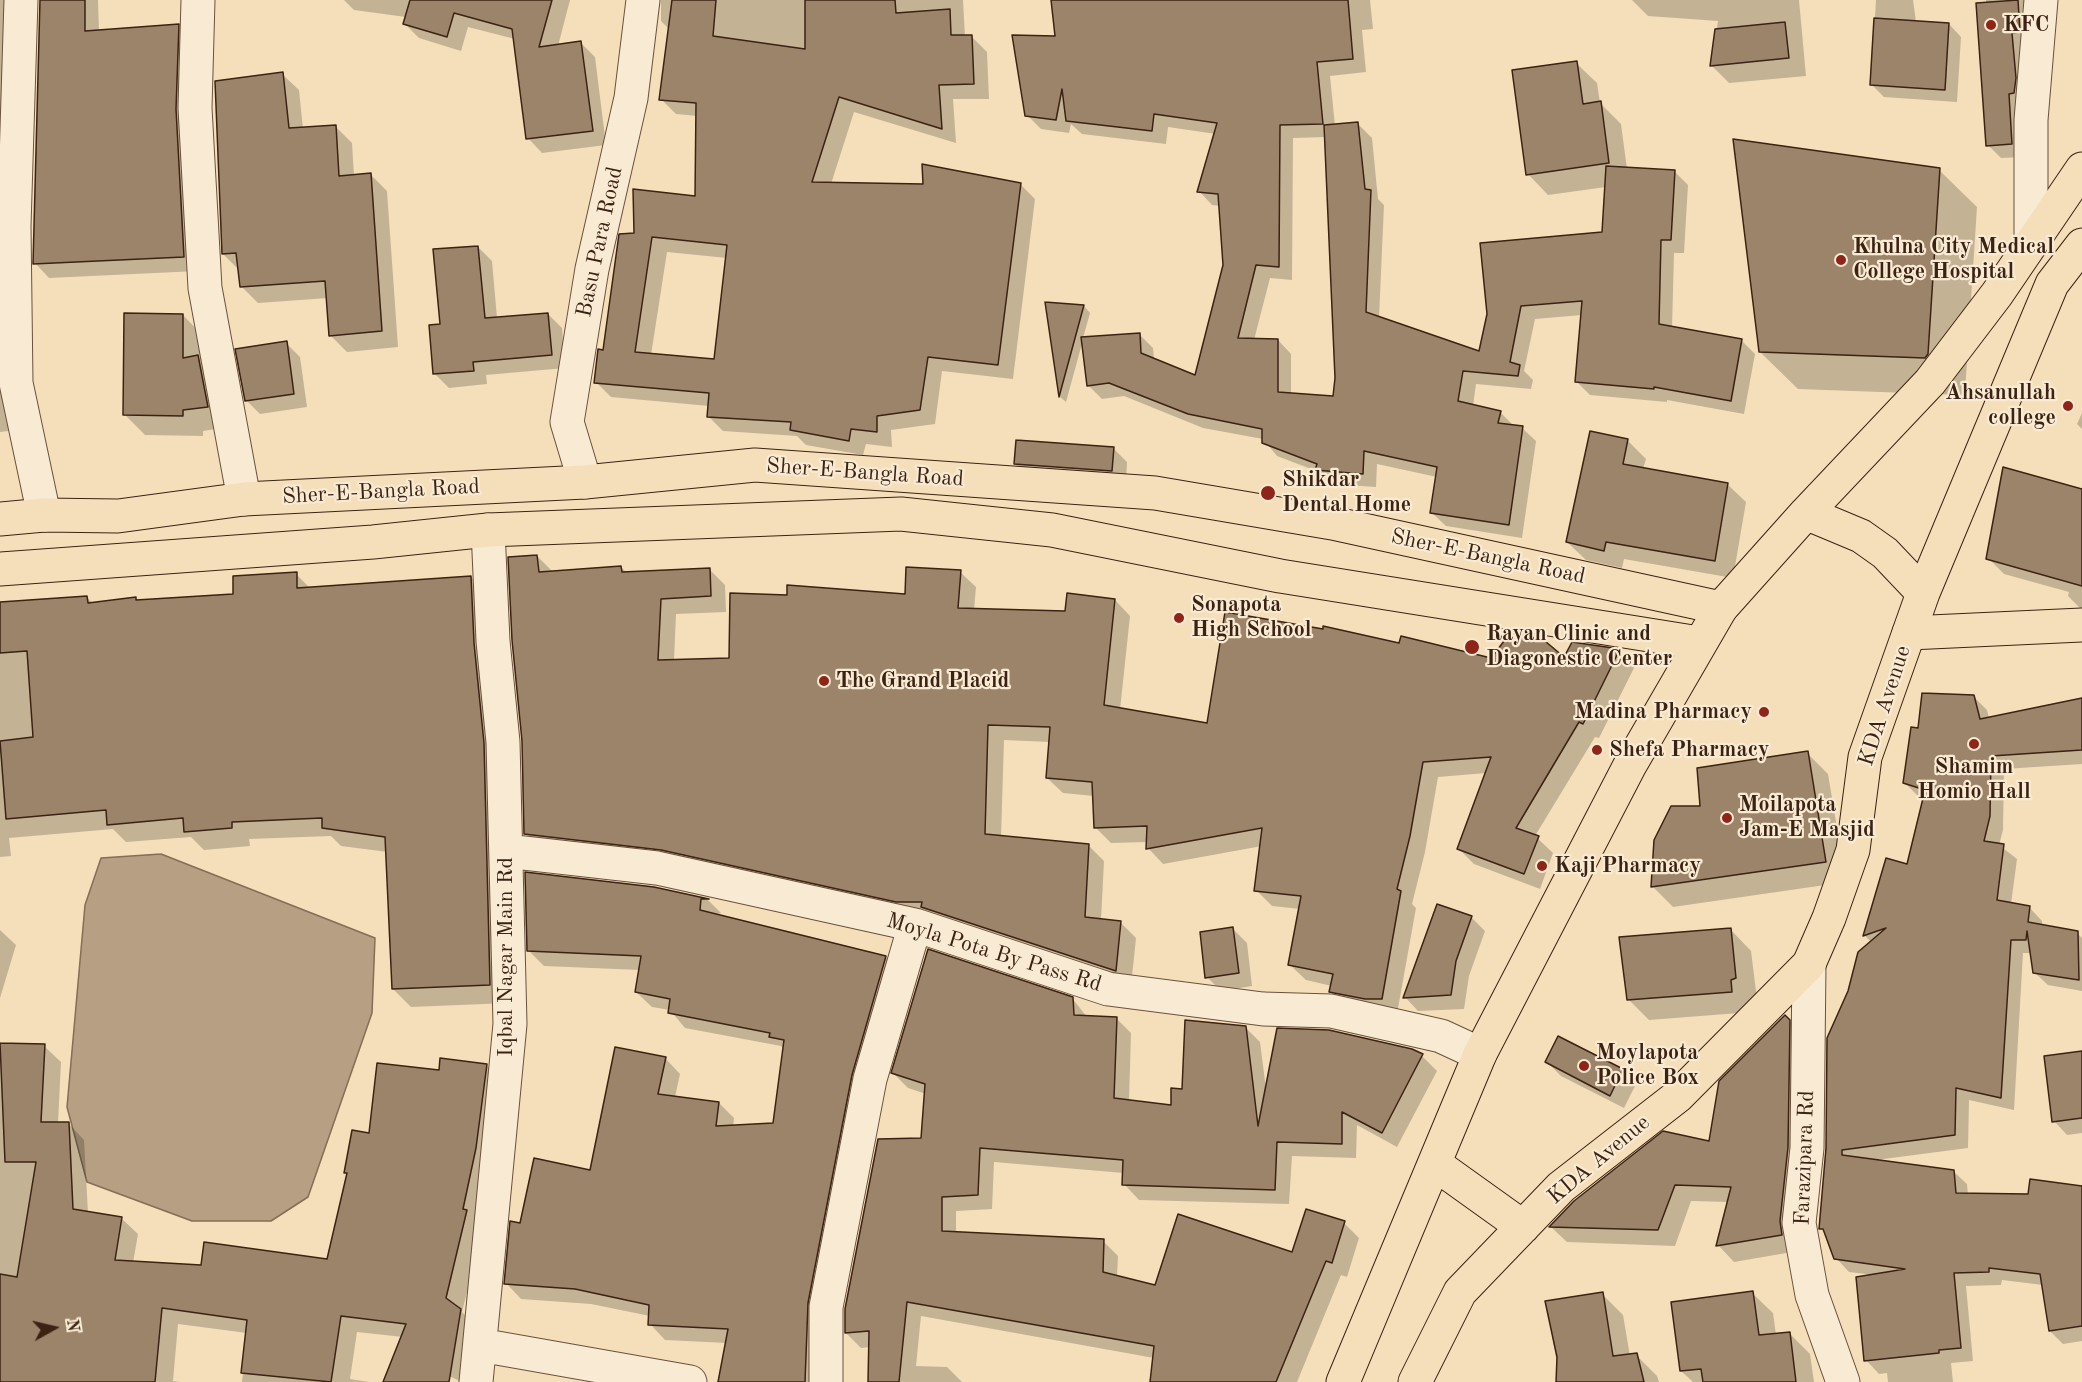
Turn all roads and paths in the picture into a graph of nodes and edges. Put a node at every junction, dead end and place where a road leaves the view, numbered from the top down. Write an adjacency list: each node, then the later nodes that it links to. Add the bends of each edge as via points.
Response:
1 (21, 0): 11 (street, via 14,226 16,383)
2 (198, 0): 9 (street, via 195,108 205,288)
3 (643, 0): 8 (street, Basu Para Road, via 631,98 592,268 567,422)
4 (2041, 0): 6 (street, via 2031,120)
5 (2082, 169): 6 (main road)
6 (2031, 241): 10 (main road, via 1997,294 1930,382)
7 (2082, 244): 15 (main road, KDA Avenue, via 2052,284)
8 (585, 482): 9 (main road, Sher-E-Bangla Road); 16 (main road, Sher-E-Bangla Road, via 755,465 1155,493 1332,523)
9 (244, 499): 11 (main road, Sher-E-Bangla Road, via 118,516)
10 (1806, 513): 15 (main road, via 1861,536 1885,553); 16 (main road)
11 (44, 515): 12 (main road, Sher-E-Bangla Road)
12 (0, 519)
13 (488, 530): 14 (main road, Sher-E-Bangla Road); 19 (main road, Sher-E-Bangla Road, via 901,514 1052,530 1280,576); 20 (street, Iqbal Nagar Main Rd, via 503,742)
14 (0, 569)
15 (1923, 593): 18 (main road, KDA Avenue)
16 (1721, 608): 19 (main road)
17 (2082, 625): 18 (main road)
18 (1909, 633): 22 (main road, KDA Avenue, via 1865,757 1853,850)
19 (1699, 643): 23 (main road, via 1630,765)
20 (506, 851): 21 (street, Moyla Pota By Pass Rd, via 657,868); 26 (street, Iqbal Nagar Main Rd, via 510,1024)
21 (915, 925): 23 (street, Moyla Pota By Pass Rd, via 1108,989 1263,1009 1331,1011 1441,1036); 29 (street, via 868,1091 826,1306)
22 (1809, 964): 25 (main road, KDA Avenue, via 1678,1095 1561,1187); 32 (street, Farazipara Rd, via 1807,1148 1799,1223 1812,1296)
23 (1480, 1054): 24 (main road)
24 (1435, 1164): 25 (main road); 30 (main road)
25 (1523, 1227): 31 (main road, KDA Avenue, via 1460,1292)
26 (480, 1345): 27 (street, Iqbal Nagar Main Rd); 28 (street)
27 (476, 1382)
28 (690, 1382)
29 (826, 1382)
30 (1343, 1382)
31 (1415, 1382)
32 (1843, 1382)

